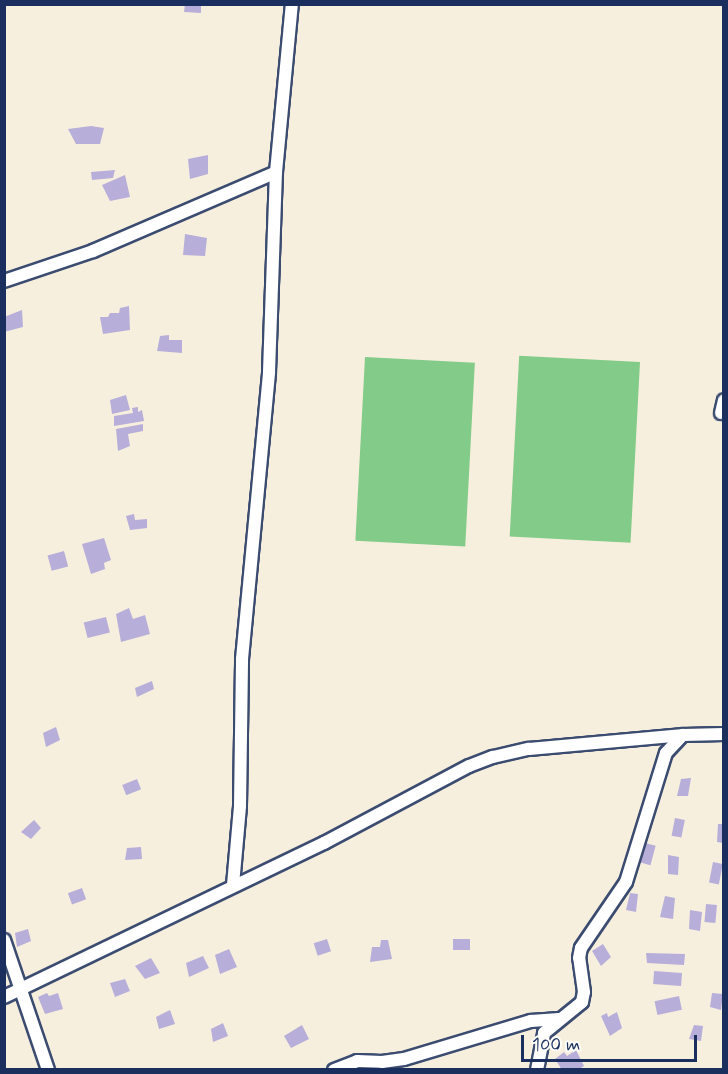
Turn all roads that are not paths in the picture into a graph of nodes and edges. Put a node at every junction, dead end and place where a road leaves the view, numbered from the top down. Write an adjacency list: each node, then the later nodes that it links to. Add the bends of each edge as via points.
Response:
1 (292, 4): 2 (street)
2 (276, 172): 3 (street, via 93,251); 8 (street, via 269,372 242,659 240,806)
3 (4, 281)
4 (723, 400): 5 (street)
5 (721, 413)
6 (723, 734): 7 (street)
7 (683, 735): 8 (street, via 529,749 493,757); 12 (street, via 666,753 626,882 581,948 582,1002)
8 (233, 885): 10 (street)
9 (4, 940): 10 (street)
10 (22, 988): 11 (street); 13 (street)
11 (4, 997)
12 (559, 1019): 14 (street, via 531,1021 404,1059 357,1061); 15 (street, via 544,1033)
13 (48, 1070)
14 (333, 1070)
15 (537, 1070)

